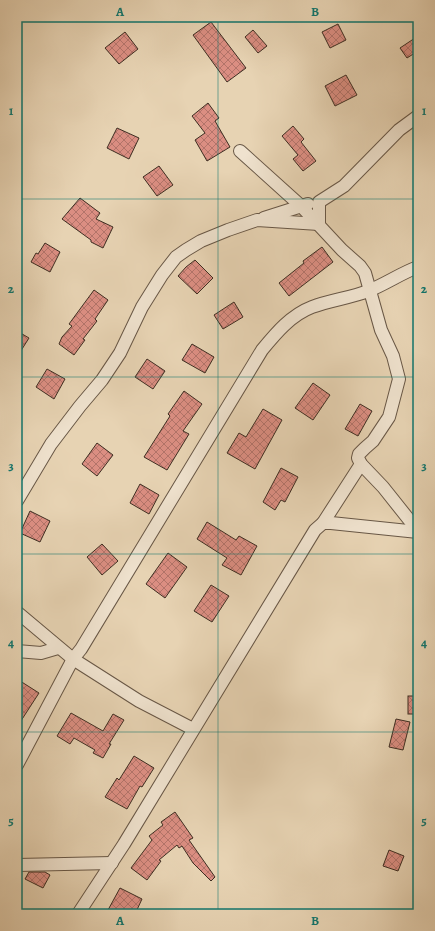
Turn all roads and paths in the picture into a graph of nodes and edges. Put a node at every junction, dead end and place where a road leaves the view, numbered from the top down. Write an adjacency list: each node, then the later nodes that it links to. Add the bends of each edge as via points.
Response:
1 (418, 116): 3 (street, via 399,130 344,186)
2 (240, 151): 4 (street)
3 (319, 202): 4 (street); 6 (street)
4 (301, 206): 5 (street); 6 (street)
5 (257, 220): 6 (street); 10 (street, via 201,241 176,257 142,307 120,353 51,444)
6 (319, 224): 8 (street, via 360,266 365,273)
7 (418, 267): 8 (street)
8 (369, 291): 9 (street, via 399,380 389,417 373,441 358,454); 16 (street, via 301,312 275,334 262,350)
9 (361, 464): 11 (street); 12 (street)
10 (17, 501)
11 (323, 523): 12 (street); 17 (street, via 315,530)
12 (418, 531)
13 (17, 612): 14 (street)
14 (58, 648): 15 (street, via 41,653); 16 (street)
15 (17, 651)
16 (73, 659): 17 (street, via 139,701); 18 (street)
17 (193, 729): 19 (street)
18 (17, 765)
19 (112, 863): 20 (street); 21 (street)
20 (17, 865)
21 (78, 914)

